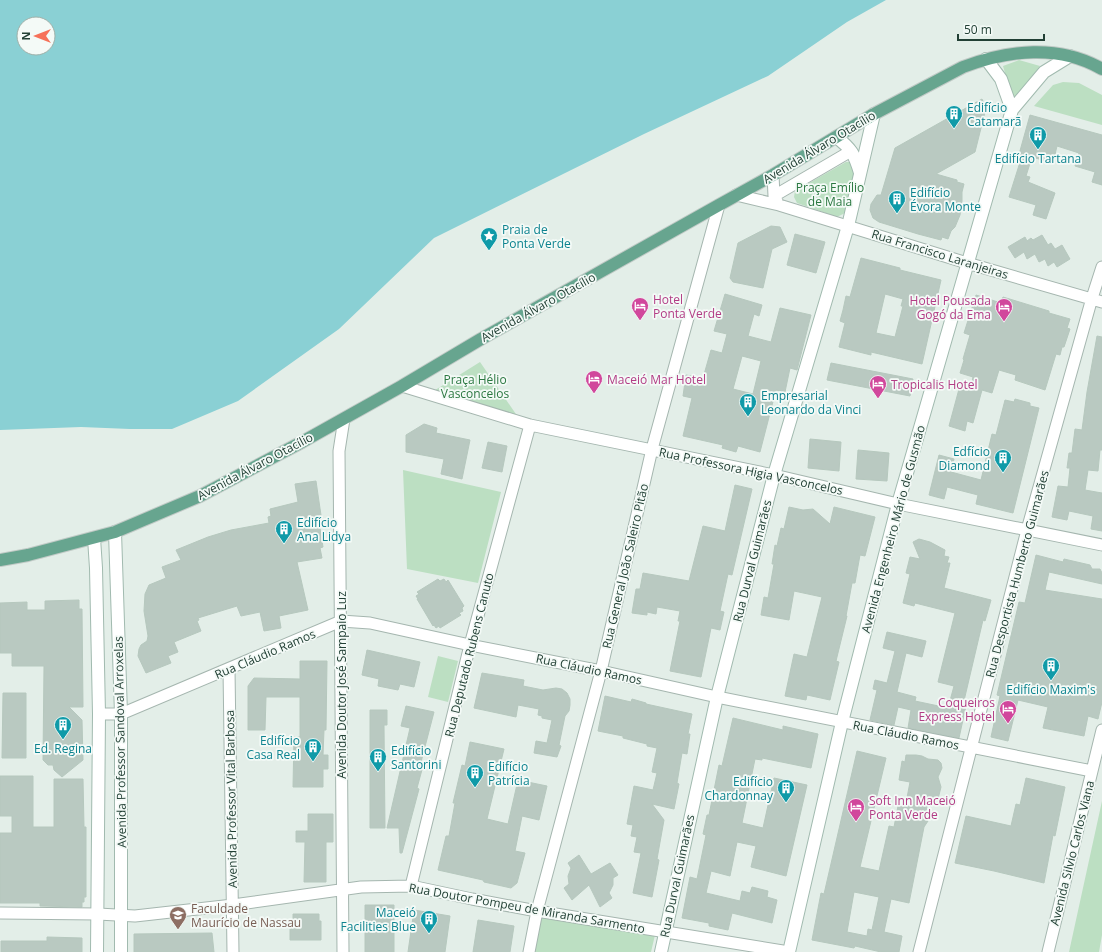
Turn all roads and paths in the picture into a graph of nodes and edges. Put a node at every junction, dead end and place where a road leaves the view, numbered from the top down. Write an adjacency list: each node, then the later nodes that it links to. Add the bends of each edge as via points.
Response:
1 (1070, 56): 2 (main road, Avenida Álvaro Otacílio, via 1035,52); 3 (main road); 4 (street, Avenida Engenheiro Mário de Gusmão, via 1044,72)
2 (986, 59): 4 (street, via 1001,79); 5 (main road, Avenida Álvaro Otacílio, via 948,74)
3 (1102, 69)
4 (1012, 110): 14 (street, Avenida Engenheiro Mário de Gusmão)
5 (874, 114): 6 (main road, Avenida Álvaro Otacílio); 8 (street, Rua Durval Guimarães)
6 (836, 137): 7 (street); 9 (main road, Avenida Álvaro Otacílio)
7 (851, 151): 8 (street); 11 (street, Avenida Álvaro Otacílio)
8 (860, 174): 13 (street, Rua Durval Guimarães)
9 (773, 175): 10 (main road, Avenida Álvaro Otacílio); 11 (street)
10 (736, 195): 11 (street, Rua Francisco Laranjeiras); 12 (main road, Avenida Álvaro Otacílio)
11 (777, 201): 13 (street, Rua Francisco Laranjeiras)
12 (719, 205): 17 (main road, Avenida Álvaro Otacílio); 20 (street, Rua General João Saleiro Pitão)
13 (848, 226): 14 (street, Rua Francisco Laranjeiras); 21 (street, Rua Durval Guimarães)
14 (967, 263): 16 (street, Rua Francisco Laranjeiras); 22 (street, Avenida Engenheiro Mário de Gusmão)
15 (1102, 267): 16 (street, Rua Desportista Humberto Guimarães)
16 (1097, 300): 23 (street, Rua Desportista Humberto Guimarães)
17 (402, 386): 18 (main road, Avenida Álvaro Otacílio); 19 (street, Rua Professora Higia Vasconcelos)
18 (344, 419): 24 (main road, Avenida Álvaro Otacílio, via 200,496); 30 (street, Avenida Doutor José Sampaio Luz, via 338,451)
19 (530, 425): 20 (street, Rua Professora Higia Vasconcelos); 31 (street, Rua Deputado Rubens Canuto)
20 (652, 449): 21 (street, Rua Professora Higia Vasconcelos); 33 (street, Rua General João Saleiro Pitão)
21 (774, 475): 22 (street, Rua Professora Higia Vasconcelos); 34 (street, Rua Durval Guimarães)
22 (898, 504): 23 (street, Rua Professora Higia Vasconcelos); 37 (street, Avenida Engenheiro Mário de Gusmão)
23 (1027, 530): 26 (street, Rua Professora Higia Vasconcelos); 39 (street, Rua Desportista Humberto Guimarães)
24 (115, 532): 25 (main road, Avenida Álvaro Otacílio); 28 (street, Avenida Professor Sandoval Arroxelas)
25 (94, 538): 27 (main road, Avenida Álvaro Otacílio); 29 (street, Avenida Professor Sandoval Arroxelas)
26 (1102, 545)
27 (0, 560)
28 (117, 566): 29 (street); 36 (street, Avenida Professor Sandoval Arroxelas)
29 (96, 568): 35 (street, Avenida Professor Sandoval Arroxelas)
30 (341, 621): 31 (street, Rua Cláudio Ramos, via 370,623); 32 (street, Rua Cláudio Ramos); 42 (street, Avenida Doutor José Sampaio Luz)
31 (470, 645): 33 (street, Rua Cláudio Ramos); 41 (street, Rua Deputado Rubens Canuto)
32 (229, 669): 36 (street, Rua Cláudio Ramos); 43 (street, Avenida Professor Vital Barbosa)
33 (601, 671): 34 (street, Rua Cláudio Ramos); 44 (street, Rua General João Saleiro Pitão)
34 (717, 697): 37 (street, Rua Cláudio Ramos); 48 (street, Rua Durval Guimarães)
35 (100, 714): 36 (street, Rua Cláudio Ramos); 46 (street, Avenida Professor Sandoval Arroxelas)
36 (121, 714): 47 (street, Avenida Professor Sandoval Arroxelas)
37 (842, 722): 39 (street, Rua Cláudio Ramos); 55 (street, Avenida Engenheiro Mário de Gusmão)
38 (1102, 730): 40 (street, Avenida Silvio Carlos Viana)
39 (972, 748): 40 (street, Rua Cláudio Ramos); 56 (street, Rua Desportista Humberto Guimarães)
40 (1092, 771): 57 (street, Avenida Silvio Carlos Viana)
41 (411, 886): 42 (street, Rua Doutor Pompeu de Miranda Sarmento); 44 (street, Rua Doutor Pompeu de Miranda Sarmento)
42 (342, 890): 43 (street, Rua Doutor Pompeu de Miranda Sarmento); 52 (street, Avenida Doutor José Sampaio Luz)
43 (233, 905): 47 (street, Rua Doutor Pompeu de Miranda Sarmento); 51 (street, Avenida Professor Vital Barbosa)
44 (537, 911): 48 (street, Rua Doutor Pompeu de Miranda Sarmento); 53 (street, Rua General João Saleiro Pitão)
45 (0, 913): 46 (street, Rua Doutor Pompeu de Miranda Sarmento)
46 (98, 914): 47 (street, Rua Doutor Pompeu de Miranda Sarmento); 49 (street, Avenida Professor Sandoval Arroxelas)
47 (120, 916): 50 (street, Avenida Professor Sandoval Arroxelas)
48 (664, 932): 54 (street, Rua Durval Guimarães); 55 (street, Rua Doutor Pompeu de Miranda Sarmento)
49 (97, 952)
50 (121, 952)
51 (233, 952)
52 (343, 952)
53 (528, 952)
54 (660, 952)
55 (789, 952)
56 (919, 952)
57 (1048, 952)

